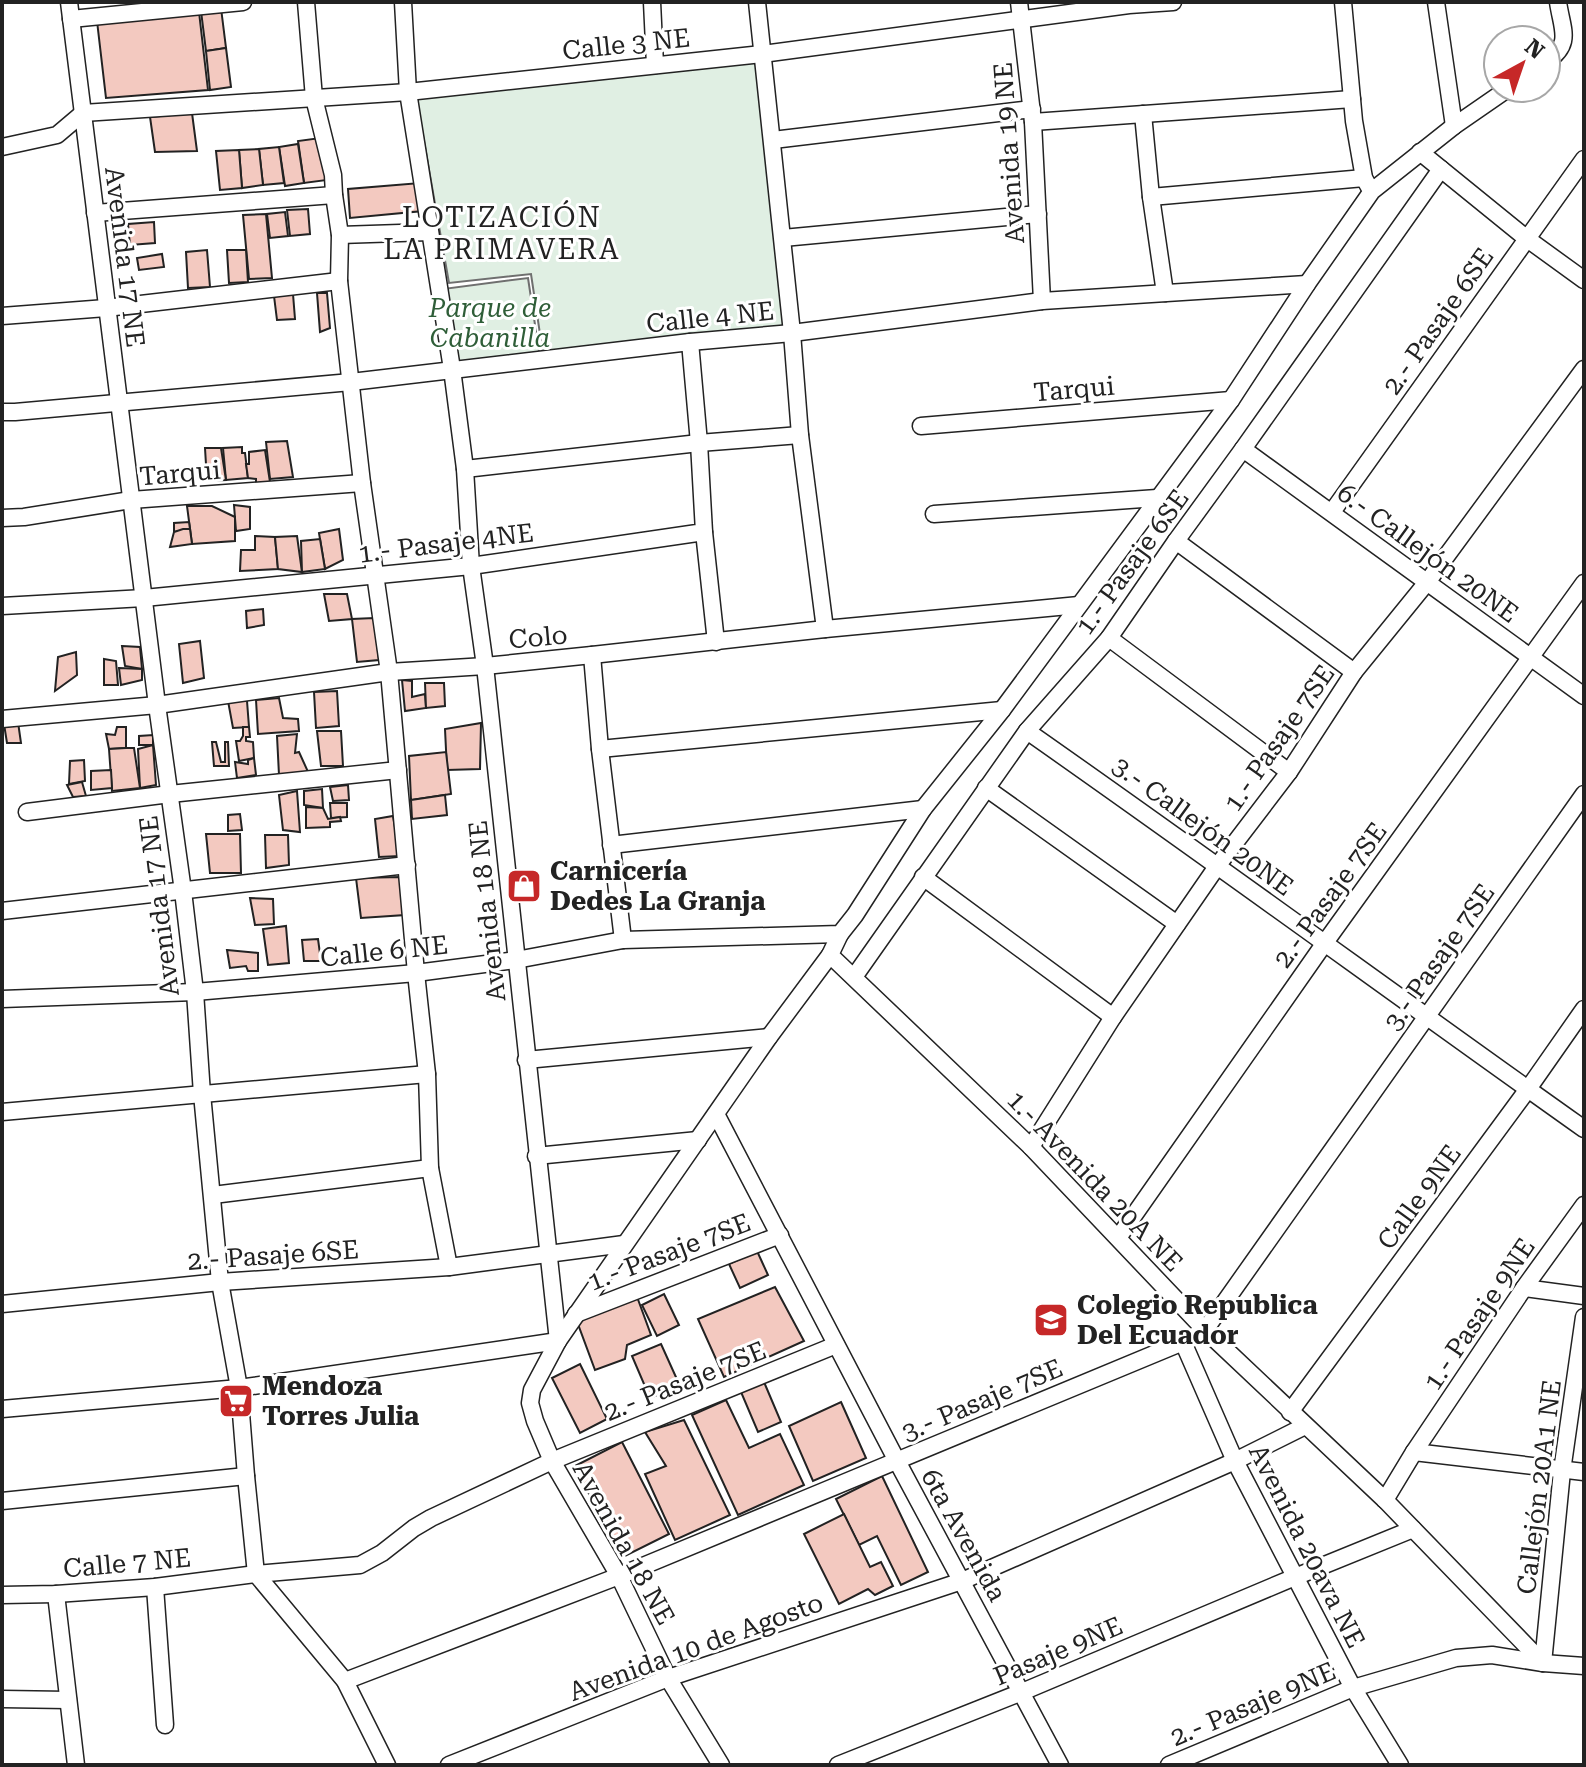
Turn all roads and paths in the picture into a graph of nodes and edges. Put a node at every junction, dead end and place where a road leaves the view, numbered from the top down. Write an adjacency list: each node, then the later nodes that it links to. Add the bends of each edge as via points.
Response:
1 (243, 2): 12 (street)
2 (306, 2): 18 (street)
3 (403, 2): 17 (street, Avenida 18 NE)
4 (652, 2): 16 (street)
5 (757, 2): 15 (street)
6 (1019, 2): 13 (street, Avenida 19 NE)
7 (1173, 2): 11 (street, Calle 3 NE)
8 (1343, 2): 19 (street)
9 (1436, 2): 24 (street)
10 (1558, 2): 14 (street)
11 (1129, 3): 13 (street, Calle 3 NE)
12 (70, 10): 21 (street, Avenida 17 NE)
13 (1022, 20): 15 (street, Calle 3 NE); 23 (street, Avenida 19 NE)
14 (1561, 24)
15 (762, 54): 16 (street, Calle 3 NE); 25 (street)
16 (655, 65): 17 (street, Calle 3 NE)
17 (408, 92): 18 (street, Calle 3 NE); 35 (street, Avenida 18 NE)
18 (314, 98): 21 (street, Calle 3 NE); 31 (street)
19 (1352, 99): 22 (street); 30 (street)
20 (1486, 104): 24 (street)
21 (83, 113): 26 (street, via 57,135); 33 (street, Avenida 17 NE)
22 (1143, 114): 23 (street); 32 (street)
23 (1033, 116): 25 (street); 34 (street, Avenida 19 NE)
24 (1454, 126): 27 (street)
25 (773, 140): 37 (street)
26 (2, 147)
27 (1420, 152): 29 (street); 30 (street)
28 (1584, 159): 38 (street, 2.- Pasaje 6SE)
29 (1441, 169): 38 (street); 57 (street, 1.- Pasaje 6SE)
30 (1368, 184): 32 (street); 41 (street)
31 (334, 195): 33 (street); 36 (street)
32 (1151, 197): 42 (street)
33 (95, 213): 44 (street, Avenida 17 NE)
34 (1038, 214): 37 (street); 43 (street, Avenida 19 NE)
35 (430, 232): 36 (street); 48 (street, Avenida 18 NE)
36 (340, 235): 40 (street)
37 (783, 238): 46 (street)
38 (1526, 238): 39 (street); 62 (street, 2.- Pasaje 6SE)
39 (1584, 280)
40 (339, 281): 44 (street); 50 (street)
41 (1307, 284): 42 (street, Calle 4 NE); 51 (street)
42 (1165, 293): 43 (street, Calle 4 NE)
43 (1042, 301): 46 (street, Calle 4 NE)
44 (106, 308): 45 (street); 52 (street, Avenida 17 NE)
45 (2, 316)
46 (792, 333): 47 (street, Calle 4 NE); 55 (street)
47 (690, 342): 48 (street, Calle 4 NE); 56 (street)
48 (452, 369): 50 (street, Calle 4 NE); 58 (street, Avenida 18 NE)
49 (1584, 369): 69 (street, 1.- Pasaje 7SE)
50 (351, 382): 52 (street, Calle 4 NE); 59 (street)
51 (1231, 400): 54 (street, Tarqui); 60 (street)
52 (118, 403): 53 (street, Calle 4 NE); 61 (street, Avenida 17 NE)
53 (2, 412)
54 (921, 426)
55 (800, 435): 56 (street); 74 (street)
56 (699, 443): 58 (street); 65 (street)
57 (1243, 449): 62 (street, 6.- Callejón 20NE); 66 (street, 1.- Pasaje 6SE)
58 (465, 469): 67 (street, Avenida 18 NE)
59 (362, 483): 61 (street, Tarqui); 68 (street)
60 (1157, 498): 63 (street); 72 (street)
61 (131, 500): 64 (street, Tarqui); 71 (street, Avenida 17 NE)
62 (1332, 512): 69 (street, 6.- Callejón 20NE)
63 (934, 514)
64 (2, 518)
65 (704, 532): 67 (street, 1.- Pasaje 4NE); 76 (street)
66 (1176, 541): 75 (street, 1.- Pasaje 6SE); 81 (street)
67 (471, 566): 68 (street, 1.- Pasaje 4NE); 79 (street, Avenida 18 NE)
68 (375, 576): 71 (street, 1.- Pasaje 4NE); 80 (street)
69 (1428, 581): 78 (street, 6.- Callejón 20NE); 81 (street, 1.- Pasaje 7SE)
70 (1584, 583): 78 (street, 2.- Pasaje 7SE)
71 (144, 598): 73 (street, 1.- Pasaje 4NE); 83 (street, Avenida 17 NE)
72 (1079, 605): 74 (street, Colo); 84 (street)
73 (2, 606)
74 (825, 629): 76 (street, Colo)
75 (1109, 638): 86 (street, 1.- Pasaje 6SE); 89 (street)
76 (716, 642): 77 (street, Colo)
77 (592, 655): 79 (street, Colo); 87 (street)
78 (1530, 658): 82 (street, 6.- Callejón 20NE); 104 (street, 2.- Pasaje 7SE)
79 (485, 666): 80 (street, Colo); 106 (street, Avenida 18 NE)
80 (389, 672): 83 (street, Colo); 88 (street)
81 (1354, 672): 89 (street, 1.- Pasaje 7SE)
82 (1584, 696)
83 (157, 705): 85 (street, Colo); 91 (street, Avenida 17 NE)
84 (1002, 710): 87 (street); 93 (street)
85 (2, 719)
86 (1027, 731): 90 (street, 1.- Pasaje 6SE); 97 (street, 3.- Callejón 20NE)
87 (600, 749): 95 (street)
88 (398, 770): 91 (street); 96 (street)
89 (1289, 772): 97 (street, 1.- Pasaje 7SE)
90 (986, 788): 98 (street, 1.- Pasaje 6SE); 101 (street)
91 (170, 794): 94 (street); 99 (street, Avenida 17 NE)
92 (1584, 794): 113 (street, 3.- Pasaje 7SE)
93 (923, 809): 95 (street); 102 (street)
94 (27, 812)
95 (611, 845): 103 (street)
96 (407, 865): 99 (street); 107 (street)
97 (1218, 865): 101 (street, 1.- Pasaje 7SE); 104 (street, 3.- Callejón 20NE)
98 (923, 877): 108 (street, 1.- Pasaje 6SE); 112 (street)
99 (183, 891): 100 (street); 109 (street, Avenida 17 NE)
100 (2, 911)
101 (1177, 924): 112 (street, 1.- Pasaje 7SE)
102 (840, 934): 103 (street, Calle 6 NE); 105 (street)
103 (623, 940): 106 (street, Calle 6 NE)
104 (1324, 944): 113 (street, 3.- Callejón 20NE); 129 (street, 2.- Pasaje 7SE)
105 (830, 955): 108 (street, 1.- Avenida 20A NE); 114 (street)
106 (516, 960): 107 (street, Calle 6 NE); 115 (street, Avenida 18 NE)
107 (416, 973): 109 (street, Calle 6 NE); 116 (street)
108 (854, 977): 123 (street, 1.- Avenida 20A NE)
109 (195, 992): 110 (street, Calle 6 NE); 118 (street, Avenida 17 NE)
110 (2, 999)
111 (1584, 1009): 117 (street, Calle 9NE)
112 (1113, 1017): 123 (street, 1.- Pasaje 7SE)
113 (1426, 1017): 117 (street, 3.- Callejón 20NE); 139 (street, 3.- Pasaje 7SE)
114 (769, 1037): 115 (street); 120 (street)
115 (526, 1060): 124 (street, Avenida 18 NE)
116 (427, 1074): 118 (street); 125 (street)
117 (1528, 1089): 121 (street, 3.- Callejón 20NE); 145 (street, Calle 9NE)
118 (202, 1094): 119 (street); 126 (street, Avenida 17 NE)
119 (2, 1112)
120 (716, 1114): 122 (street); 128 (street, 6ta Avenida)
121 (1584, 1129)
122 (698, 1140): 124 (street); 130 (street)
123 (1031, 1147): 129 (street, 1.- Avenida 20A NE)
124 (536, 1156): 131 (street, Avenida 18 NE)
125 (430, 1168): 126 (street); 132 (street)
126 (213, 1195): 133 (street, Avenida 17 NE)
127 (1584, 1205): 134 (street, 1.- Pasaje 9NE)
128 (780, 1235): 137 (street, 1.- Pasaje 7SE); 142 (street, 6ta Avenida)
129 (1118, 1238): 139 (street, 1.- Avenida 20A NE)
130 (624, 1244): 131 (street, 2.- Pasaje 6SE); 137 (street)
131 (548, 1256): 132 (street, 2.- Pasaje 6SE); 140 (street, Avenida 18 NE)
132 (449, 1267): 133 (street, 2.- Pasaje 6SE)
133 (220, 1282): 136 (street, 2.- Pasaje 6SE); 143 (street, Avenida 17 NE)
134 (1524, 1288): 135 (street); 147 (street, 1.- Pasaje 9NE)
135 (1584, 1296)
136 (2, 1304)
137 (576, 1314): 140 (street)
138 (1584, 1317): 151 (street, Callejón 20A1 NE)
139 (1205, 1330): 141 (street, 3.- Pasaje 7SE); 145 (street, 1.- Avenida 20A NE)
140 (558, 1341): 143 (street); 148 (street, Avenida 18 NE, via 530,1403)
141 (1183, 1342): 149 (street, 3.- Pasaje 7SE); 150 (street, Avenida 20ava NE)
142 (836, 1345): 148 (street, 2.- Pasaje 7SE); 149 (street, 6ta Avenida)
143 (239, 1388): 144 (street); 153 (street, Avenida 17 NE)
144 (2, 1409)
145 (1290, 1412): 146 (street, 1.- Avenida 20A NE)
146 (1305, 1426): 150 (street); 154 (street, 1.- Avenida 20A NE)
147 (1414, 1452): 151 (street); 154 (street, 1.- Pasaje 9NE)
148 (552, 1461): 157 (street, 2.- Pasaje 7SE, via 431,1518 360,1565); 158 (street, Avenida 18 NE)
149 (897, 1461): 158 (street, 3.- Pasaje 7SE); 160 (street, 6ta Avenida)
150 (1235, 1461): 159 (street, Avenida 20ava NE); 160 (street)
151 (1562, 1471): 152 (street); 164 (street, Callejón 20A1 NE)
152 (1584, 1472)
153 (246, 1476): 155 (street); 157 (street, Avenida 17 NE)
154 (1385, 1500): 156 (street, 1.- Avenida 20A NE)
155 (2, 1501)
156 (1413, 1529): 159 (street, Pasaje 9NE); 164 (street, 1.- Avenida 20A NE)
157 (256, 1574): 161 (street, Calle 7 NE); 167 (street)
158 (619, 1576): 166 (street, Avenida 18 NE); 167 (street, 3.- Pasaje 7SE)
159 (1295, 1577): 168 (street, Avenida 20ava NE); 169 (street, Pasaje 9NE)
160 (962, 1581): 166 (street, Avenida 10 de Agosto); 169 (street, 6ta Avenida)
161 (155, 1587): 162 (street, Calle 7 NE); 172 (street)
162 (56, 1594): 163 (street, Calle 7 NE); 171 (street)
163 (2, 1595)
164 (1543, 1663): 165 (street, 2.- Pasaje 9NE); 168 (street, 2.- Pasaje 9NE, via 1492,1655 1456,1658)
165 (1584, 1666)
166 (668, 1678): 175 (street, Avenida 10 de Agosto); 176 (street, Avenida 18 NE)
167 (345, 1681): 174 (street)
168 (1353, 1688): 179 (street, 2.- Pasaje 9NE); 180 (street, Avenida 20ava NE)
169 (1022, 1692): 177 (street, Pasaje 9NE); 178 (street, 6ta Avenida)
170 (2, 1699): 171 (street)
171 (68, 1700): 173 (street)
172 (165, 1725)
173 (76, 1765)
174 (387, 1765)
175 (449, 1765)
176 (721, 1765)
177 (838, 1765)
178 (1060, 1765)
179 (1169, 1765)
180 (1400, 1765)

